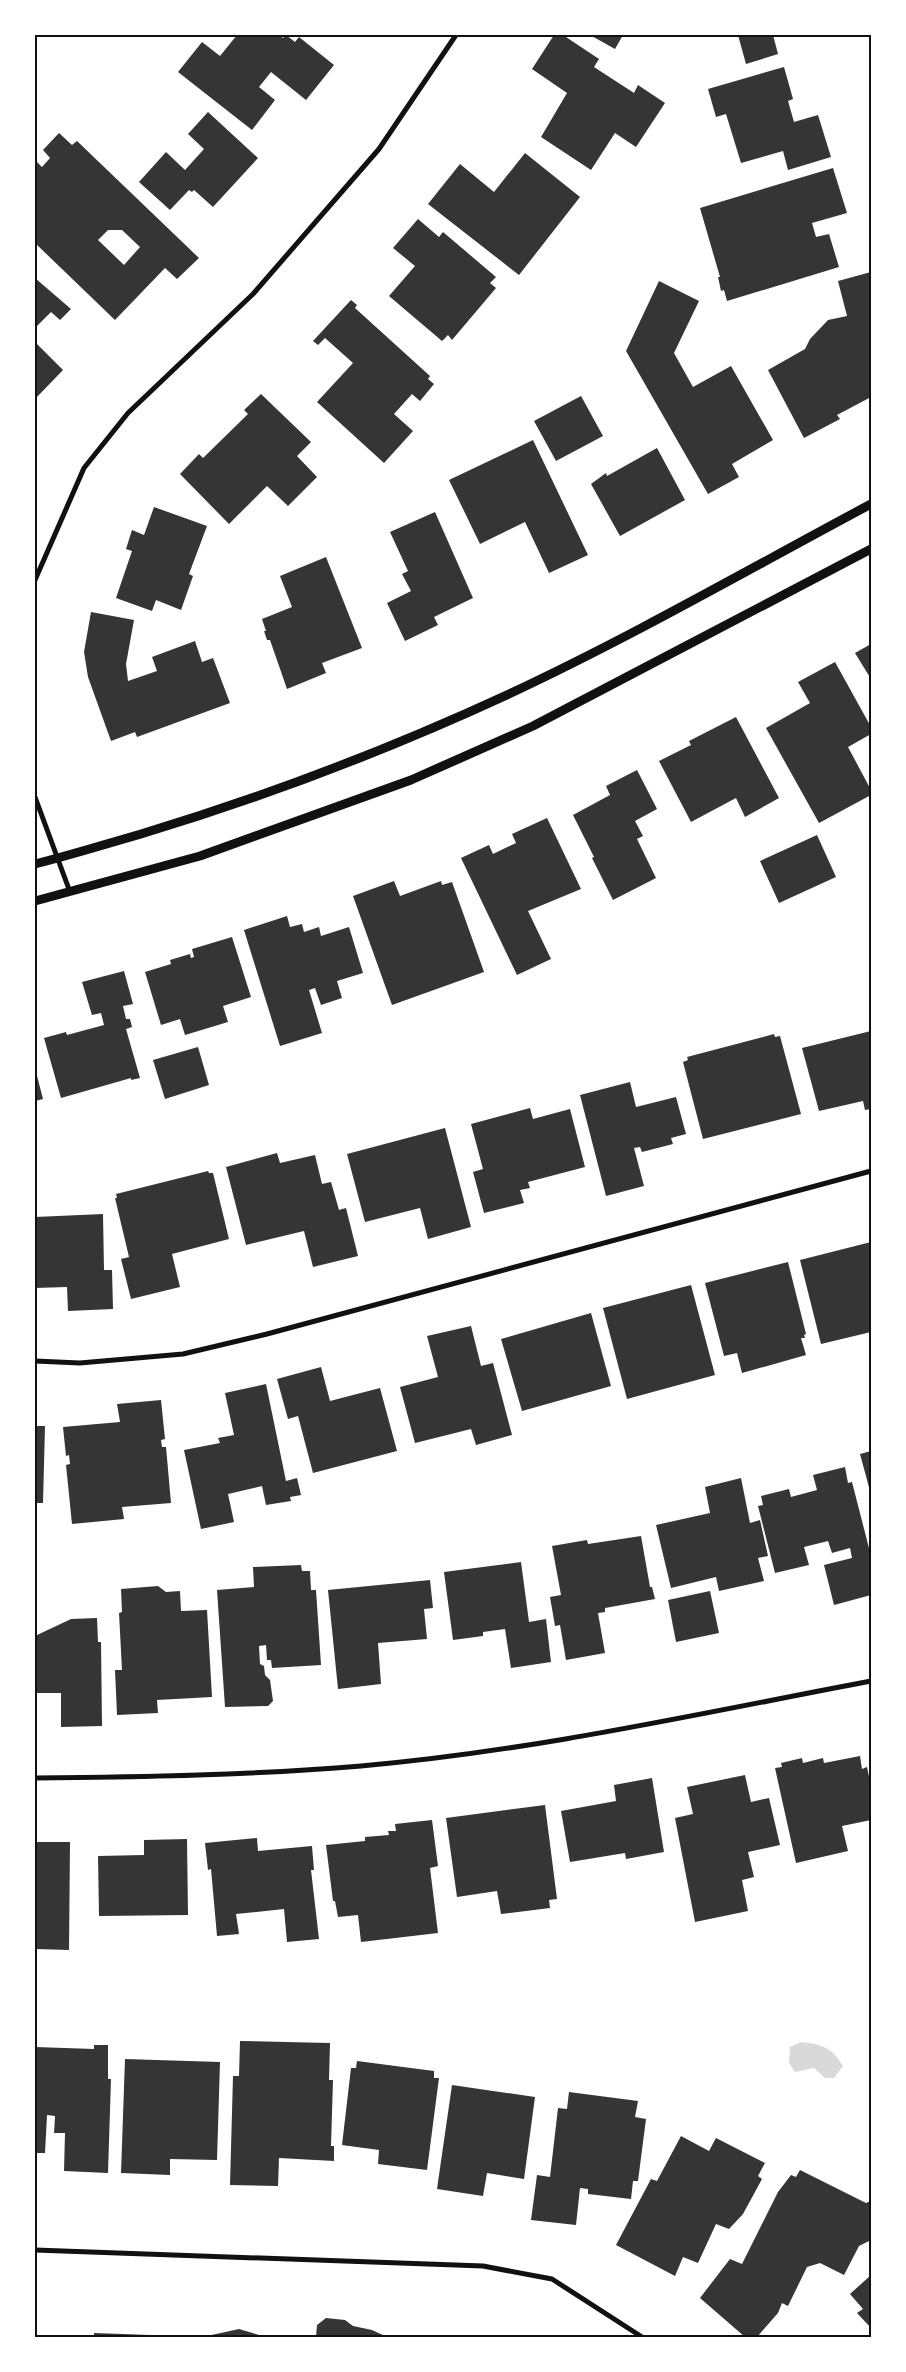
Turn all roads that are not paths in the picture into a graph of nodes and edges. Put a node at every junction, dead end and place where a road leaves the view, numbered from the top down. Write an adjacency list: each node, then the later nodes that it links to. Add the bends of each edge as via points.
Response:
1 (456, 35): 4 (street, via 379,149 253,294 128,413 84,468)
2 (871, 504): 6 (street, via 610,644 413,736 315,776 216,811)
3 (871, 549): 8 (street, via 533,726 411,780 200,856)
4 (35, 580)
5 (35, 797): 6 (street)
6 (58, 858): 7 (street); 8 (street)
7 (35, 864)
8 (70, 892): 9 (street)
9 (35, 901)
10 (871, 1171): 11 (street, via 182,1354 80,1363)
11 (35, 1361)
12 (871, 1681): 13 (street, via 524,1746 361,1766 143,1777)
13 (35, 1778)
14 (35, 2250): 15 (street, via 483,2266 552,2279)
15 (642, 2337)

